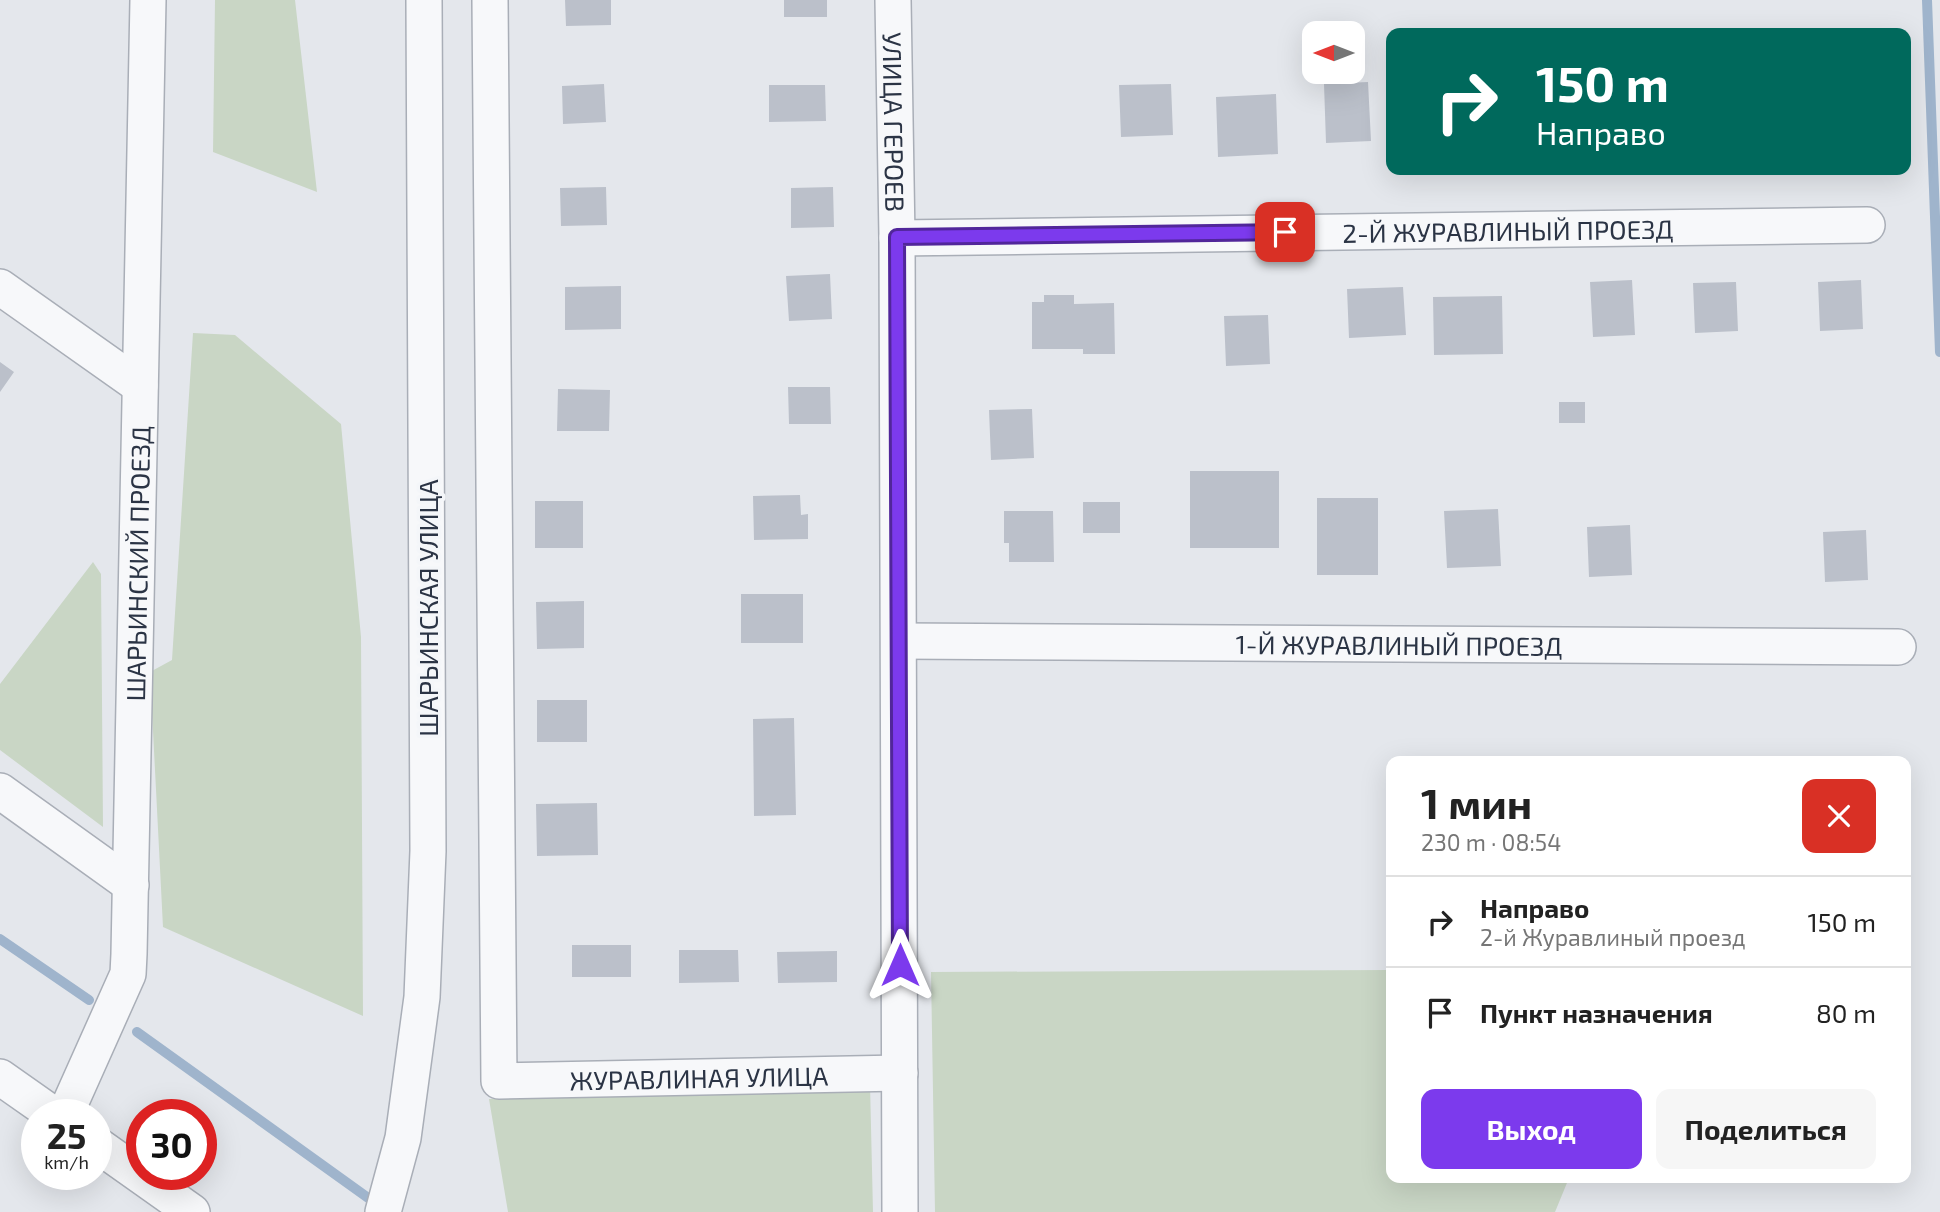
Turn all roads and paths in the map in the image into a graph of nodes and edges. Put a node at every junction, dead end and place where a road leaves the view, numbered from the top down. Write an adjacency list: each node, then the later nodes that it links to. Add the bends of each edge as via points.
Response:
1 (148, 0): 8 (street, ШАРЬИНСКИЙ ПРОЕЗД)
2 (424, 0): 19 (street, ШАРЬИНСКАЯ УЛИЦА, via 428,850 422,997 403,1138)
3 (490, 0): 13 (street, ЖУРАВЛИНАЯ УЛИЦА, via 499,1081)
4 (893, 0): 6 (street, УЛИЦА ГЕРОЕВ)
5 (1867, 225): 6 (street, 2-Й ЖУРАВЛИНЫЙ ПРОЕЗД)
6 (897, 237): 9 (street, УЛИЦА ГЕРОЕВ)
7 (0, 287): 8 (street)
8 (140, 386): 12 (street, ШАРЬИНСКИЙ ПРОЕЗД)
9 (900, 642): 10 (street, 1-Й ЖУРАВЛИНЫЙ ПРОЕЗД); 13 (street, УЛИЦА ГЕРОЕВ)
10 (1898, 647)
11 (0, 791): 12 (street)
12 (131, 885): 16 (street, ШАРЬИНСКИЙ ПРОЕЗД, via 128,974)
13 (900, 1073): 21 (street, УЛИЦА ГЕРОЕВ)
14 (0, 1077): 15 (street)
15 (31, 1099)
16 (72, 1099)
17 (112, 1160): 18 (street)
18 (151, 1199): 20 (street)
19 (386, 1203)
20 (192, 1212)
21 (900, 1212)

